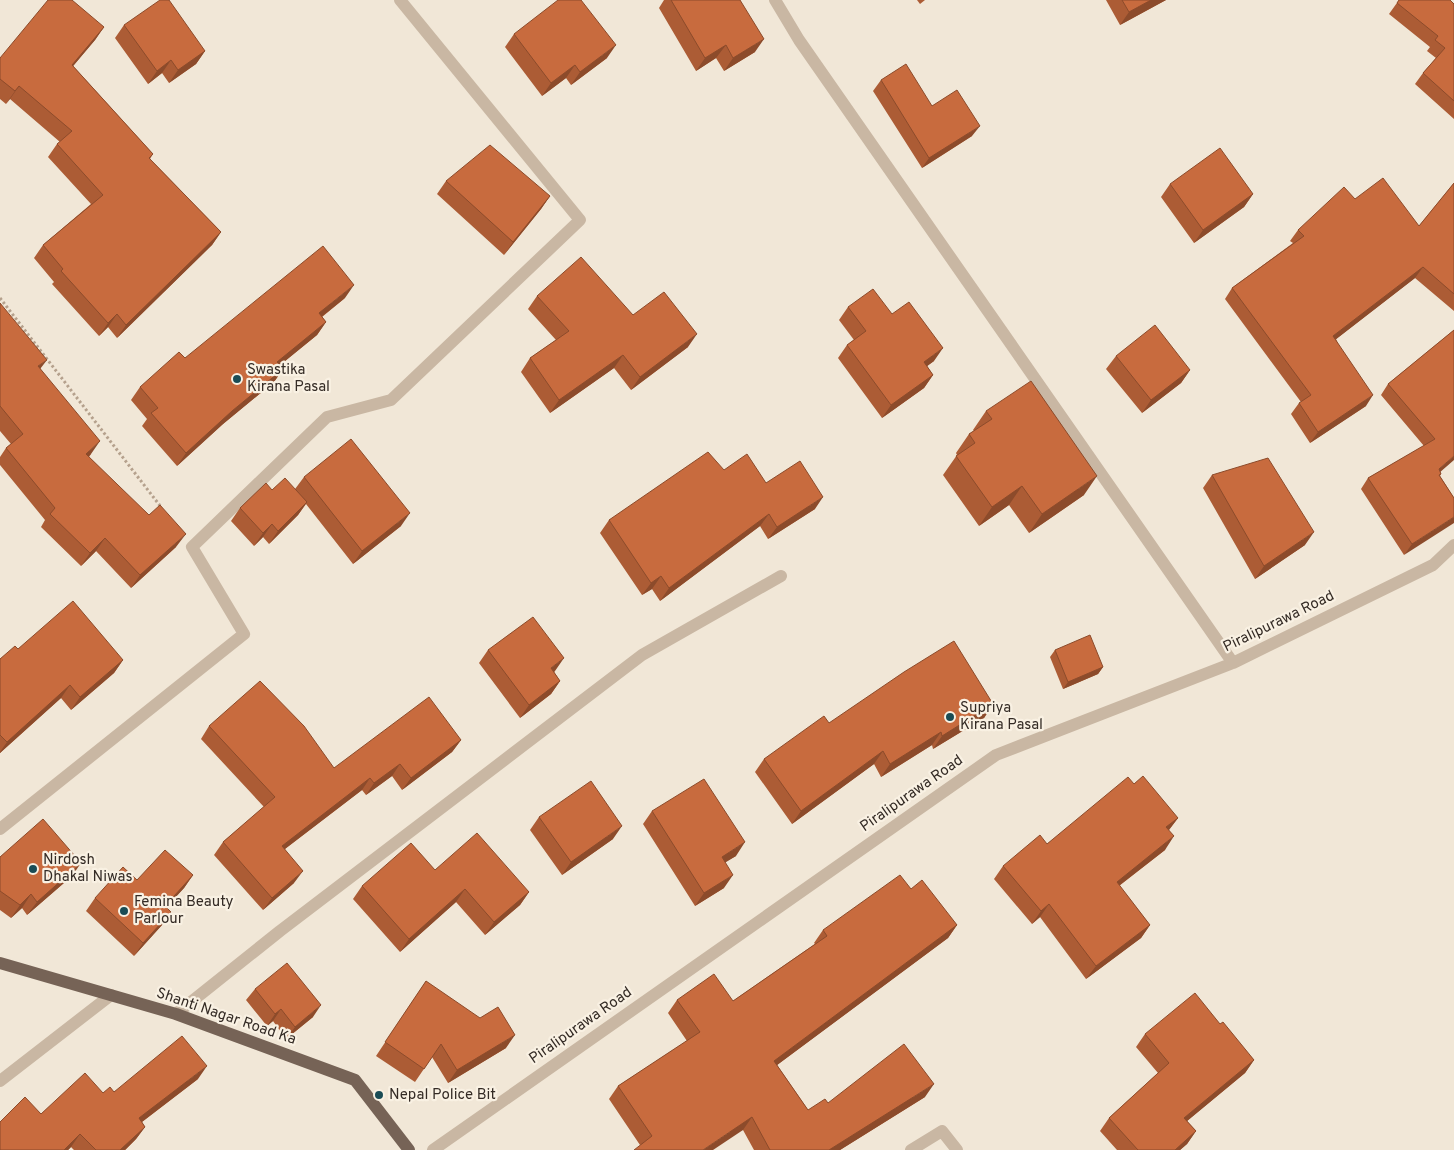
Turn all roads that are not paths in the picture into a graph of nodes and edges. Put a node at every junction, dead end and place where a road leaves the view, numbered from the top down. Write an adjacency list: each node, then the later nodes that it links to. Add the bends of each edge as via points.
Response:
1 (400, 0): 6 (street, via 580,220 391,400 327,417 192,547 244,634)
2 (775, 0): 5 (street)
3 (1454, 545): 5 (street, Piralipurawa Road, via 1433,565)
4 (781, 576): 9 (street, via 642,655)
5 (1233, 663): 12 (street, Piralipurawa Road, via 996,755)
6 (0, 829)
7 (0, 963): 8 (main road, Shanti Nagar Road Ka)
8 (110, 995): 9 (main road, Shanti Nagar Road Ka); 10 (street)
9 (176, 1014): 11 (main road, Shanti Nagar Road Ka, via 355,1080)
10 (0, 1081)
11 (409, 1150)
12 (433, 1150)
13 (911, 1150): 14 (street, via 942,1131)
14 (957, 1150)

